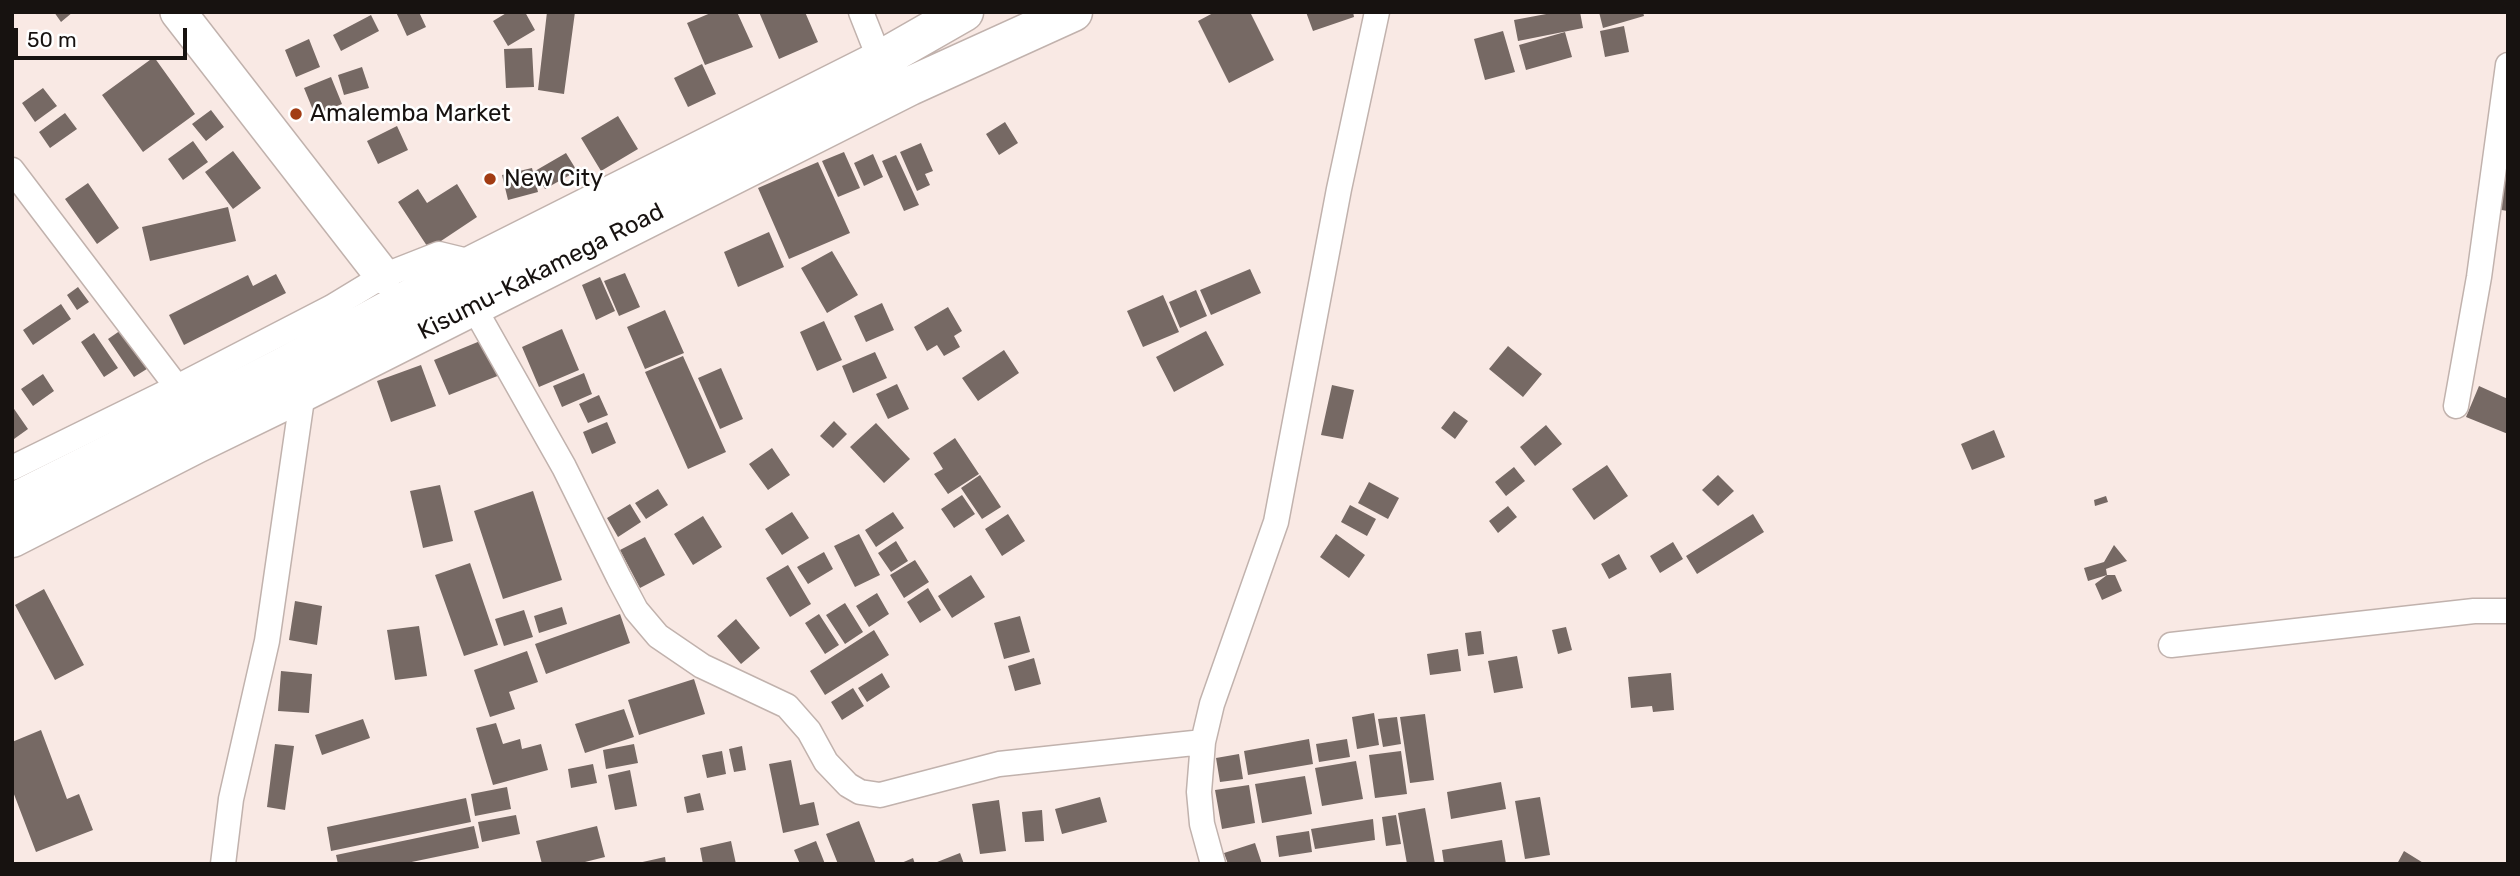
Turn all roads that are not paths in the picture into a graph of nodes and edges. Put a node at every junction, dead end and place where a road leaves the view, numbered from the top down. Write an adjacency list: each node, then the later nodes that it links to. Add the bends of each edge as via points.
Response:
1 (178, 12): 10 (main road)
2 (861, 12): 6 (street)
3 (964, 12): 6 (highway, Kisumu-Kakamega Road)
4 (1073, 12): 11 (highway, Kisumu-Kakamega Road, via 910,86)
5 (1377, 12): 20 (street, via 1276,522)
6 (880, 60): 9 (highway, Kisumu-Kakamega Road)
7 (2508, 65): 14 (street)
8 (12, 170): 12 (street)
9 (476, 263): 10 (street, via 439,254); 16 (highway, Kisumu-Kakamega Road, via 281,368)
10 (383, 276): 12 (street)
11 (473, 306): 13 (highway, Kisumu-Kakamega Road); 20 (street, via 564,467 636,610 658,636 702,666 787,706 848,785 880,795 999,764)
12 (177, 387): 15 (street)
13 (303, 392): 17 (highway, Kisumu-Kakamega Road); 21 (street, via 267,641 231,799)
14 (2456, 406)
15 (12, 468)
16 (12, 503)
17 (12, 538)
18 (2508, 611): 19 (street)
19 (2171, 645)
20 (1203, 742): 22 (street, via 1199,792)
21 (222, 864)
22 (1213, 864)

